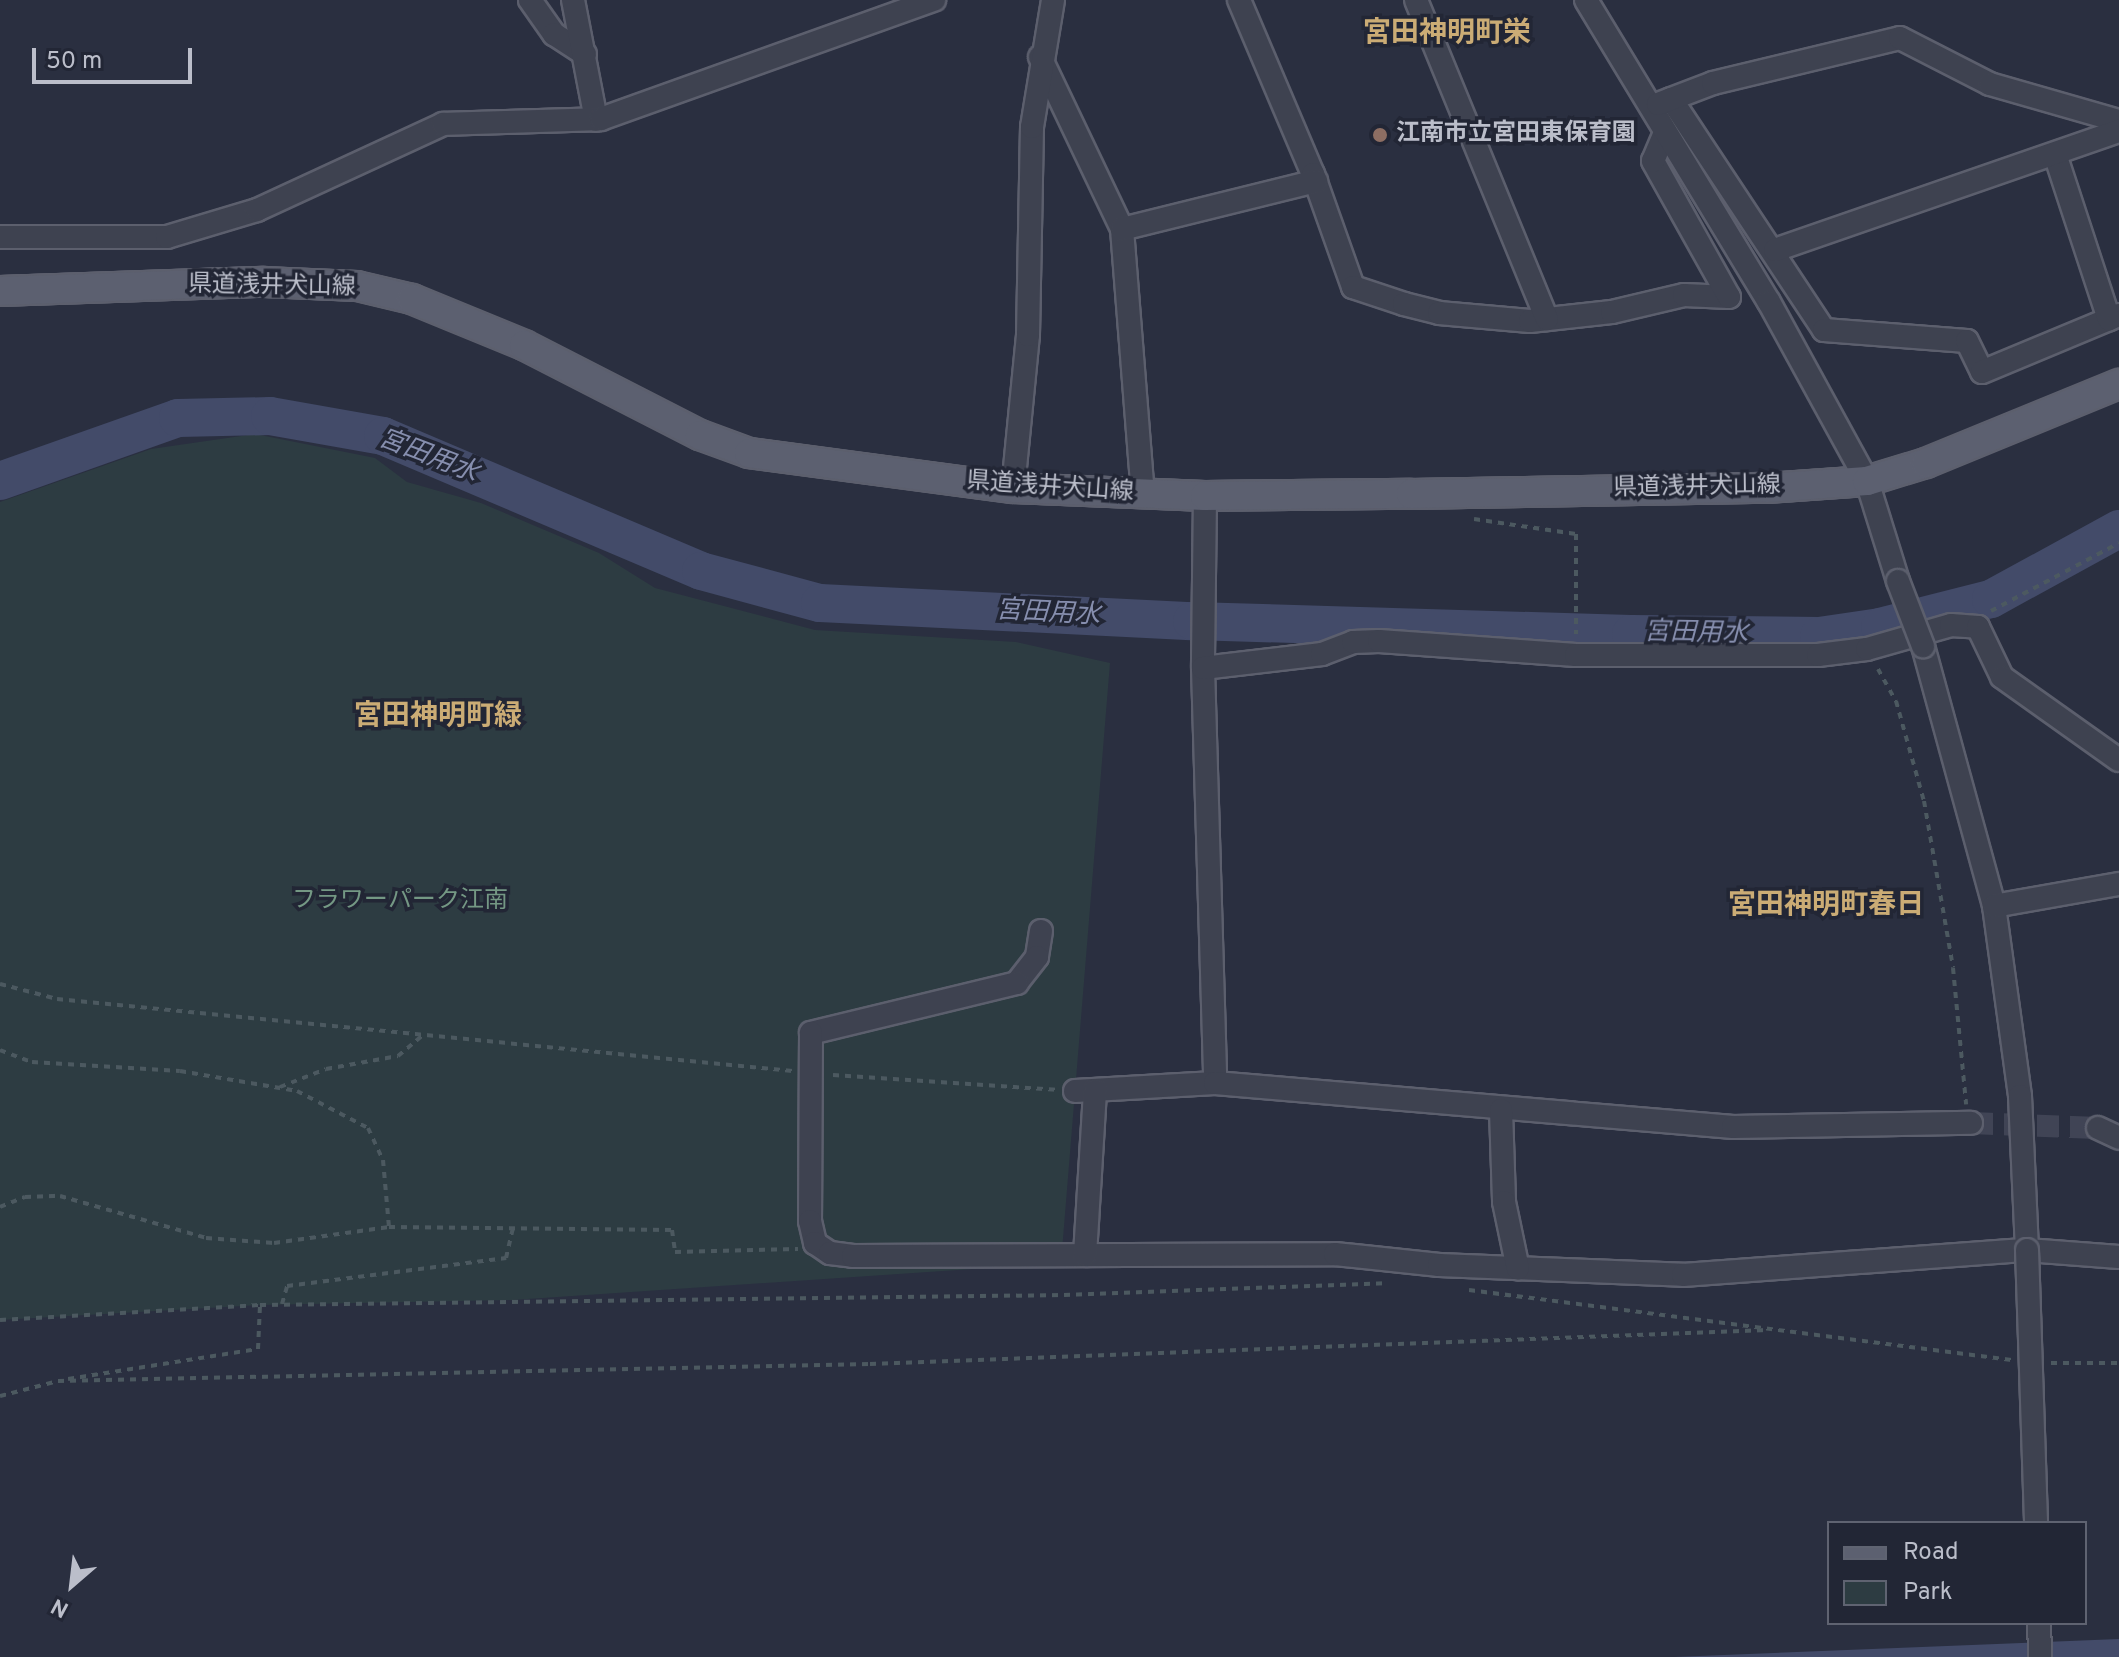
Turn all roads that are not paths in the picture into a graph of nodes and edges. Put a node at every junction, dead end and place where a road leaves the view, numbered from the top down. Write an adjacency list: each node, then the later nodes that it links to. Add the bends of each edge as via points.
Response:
1 (530, 0): 8 (street, via 554,34)
2 (573, 0): 8 (street)
3 (934, 0): 12 (street)
4 (1053, 0): 9 (street)
5 (1239, 0): 17 (street)
6 (1416, 0): 23 (street)
7 (1586, 0): 11 (street)
8 (585, 54): 12 (street)
9 (1040, 56): 18 (street); 26 (street, via 1032,127 1028,335)
10 (1671, 99): 11 (street); 13 (street, via 1713,83 1900,38 1990,84); 20 (street)
11 (1649, 107): 15 (street)
12 (596, 120): 19 (street, via 443,124 257,210 167,237)
13 (2119, 121)
14 (2119, 131): 16 (street)
15 (1665, 133): 23 (street, via 1653,161 1729,297 1684,295 1612,312); 25 (street, via 1769,302)
16 (2055, 154): 20 (street); 22 (street)
17 (1316, 181): 18 (street); 23 (street, via 1353,287 1439,313)
18 (1122, 229): 27 (street)
19 (0, 237)
20 (1775, 250): 22 (street, via 1824,330 1967,341 1982,372)
21 (0, 291): 26 (main road, 県道浅井犬山線, via 264,282 357,286 412,299 524,345 700,435 749,453)
22 (2114, 317)
23 (1547, 319)
24 (2119, 384): 25 (main road, 県道浅井犬山線, via 1926,463)
25 (1867, 481): 28 (main road, 県道浅井犬山線, via 1767,488); 32 (street, bridge, via 1923,646)
26 (1013, 488): 27 (main road, 県道浅井犬山線)
27 (1143, 494): 28 (main road, 県道浅井犬山線)
28 (1205, 496): 29 (street)
29 (1203, 668): 30 (street, via 1322,654 1353,642 1379,641 1576,655 1781,656 1867,649 1951,625 1978,627 2002,677); 34 (street)
30 (2119, 760)
31 (2119, 884): 32 (street)
32 (1994, 906): 39 (street, via 2020,1096)
33 (1041, 931): 40 (street, via 1037,957 1017,983 811,1033 810,1221 815,1243 830,1253 853,1256)
34 (1215, 1083): 35 (street); 40 (street, via 1085,1090)
35 (1501, 1110): 36 (street, via 1733,1127); 42 (street, via 1504,1202)
36 (1969, 1122)
37 (2098, 1128): 38 (street)
38 (2119, 1138)
39 (2027, 1250): 41 (street); 42 (street, via 1683,1275); 43 (street, bridge)
40 (1085, 1255): 42 (street, via 1335,1254)
41 (2119, 1257)
42 (1518, 1269)
43 (2036, 1521)
44 (2039, 1625): 45 (street)
45 (2040, 1657)

